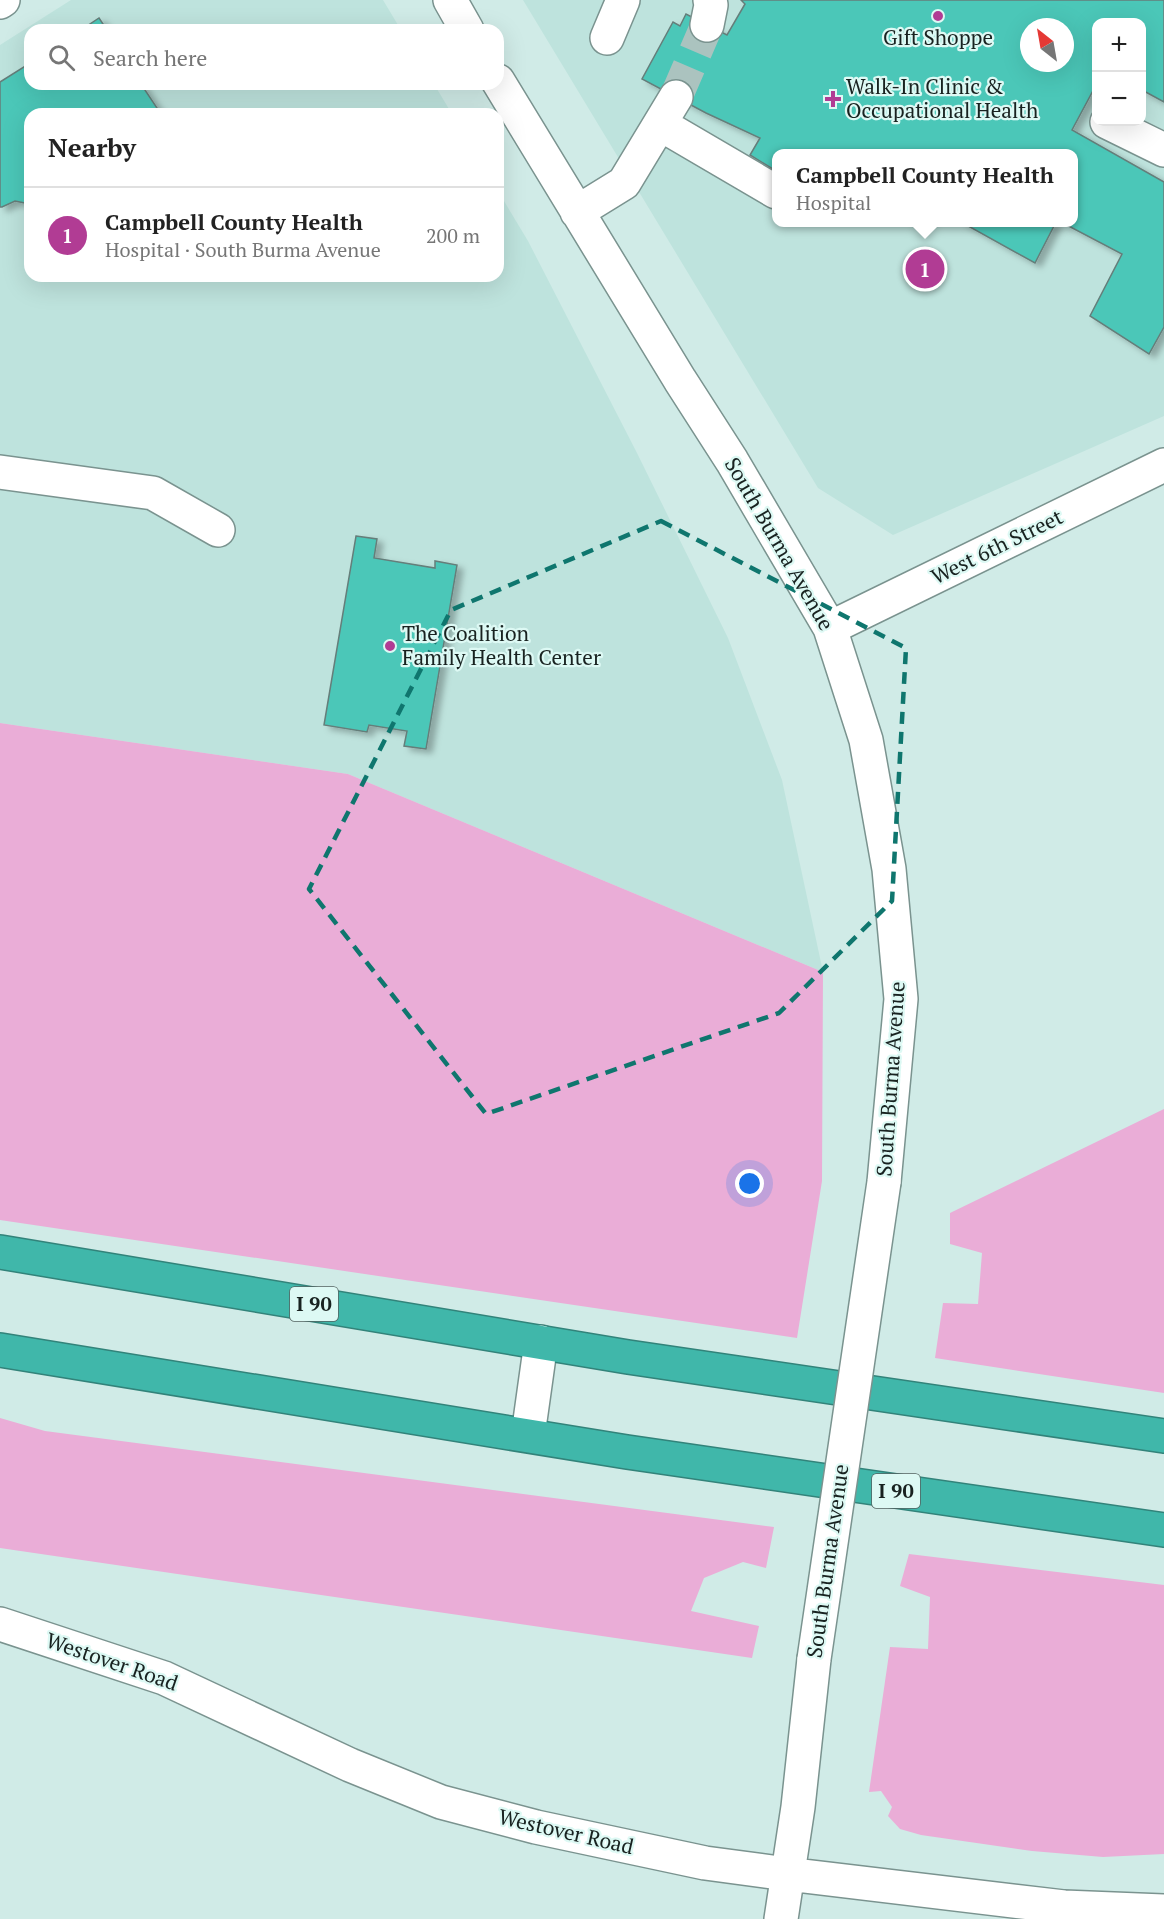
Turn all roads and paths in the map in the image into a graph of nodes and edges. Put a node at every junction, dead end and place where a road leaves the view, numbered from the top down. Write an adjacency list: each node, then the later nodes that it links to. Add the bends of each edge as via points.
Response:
1 (450, 0): 3 (street)
2 (623, 0): 4 (street)
3 (464, 24)
4 (607, 38)
5 (503, 90): 9 (street, South Burma Avenue)
6 (1117, 126): 7 (street)
7 (1164, 150)
8 (772, 188): 9 (street, via 668,111 624,183)
9 (577, 212): 13 (street, South Burma Avenue, via 732,461)
10 (1164, 465): 13 (street, West 6th Street)
11 (0, 472): 12 (street, via 153,493)
12 (218, 530)
13 (830, 628): 21 (street, South Burma Avenue, bridge, via 866,740 890,869 901,999 884,1182 814,1659)
14 (0, 1252): 15 (highway, I 90)
15 (541, 1342): 17 (street); 18 (highway, I 90)
16 (0, 1350): 17 (highway, I 90)
17 (528, 1435): 19 (highway, I 90)
18 (1164, 1436)
19 (1164, 1530)
20 (0, 1624): 21 (street, Westover Road, via 164,1678 350,1765 441,1802 536,1827 694,1860)
21 (787, 1874): 22 (street, Westover Road, via 1064,1907); 23 (street, South Burma Avenue)
22 (1164, 1911)
23 (781, 1919)

